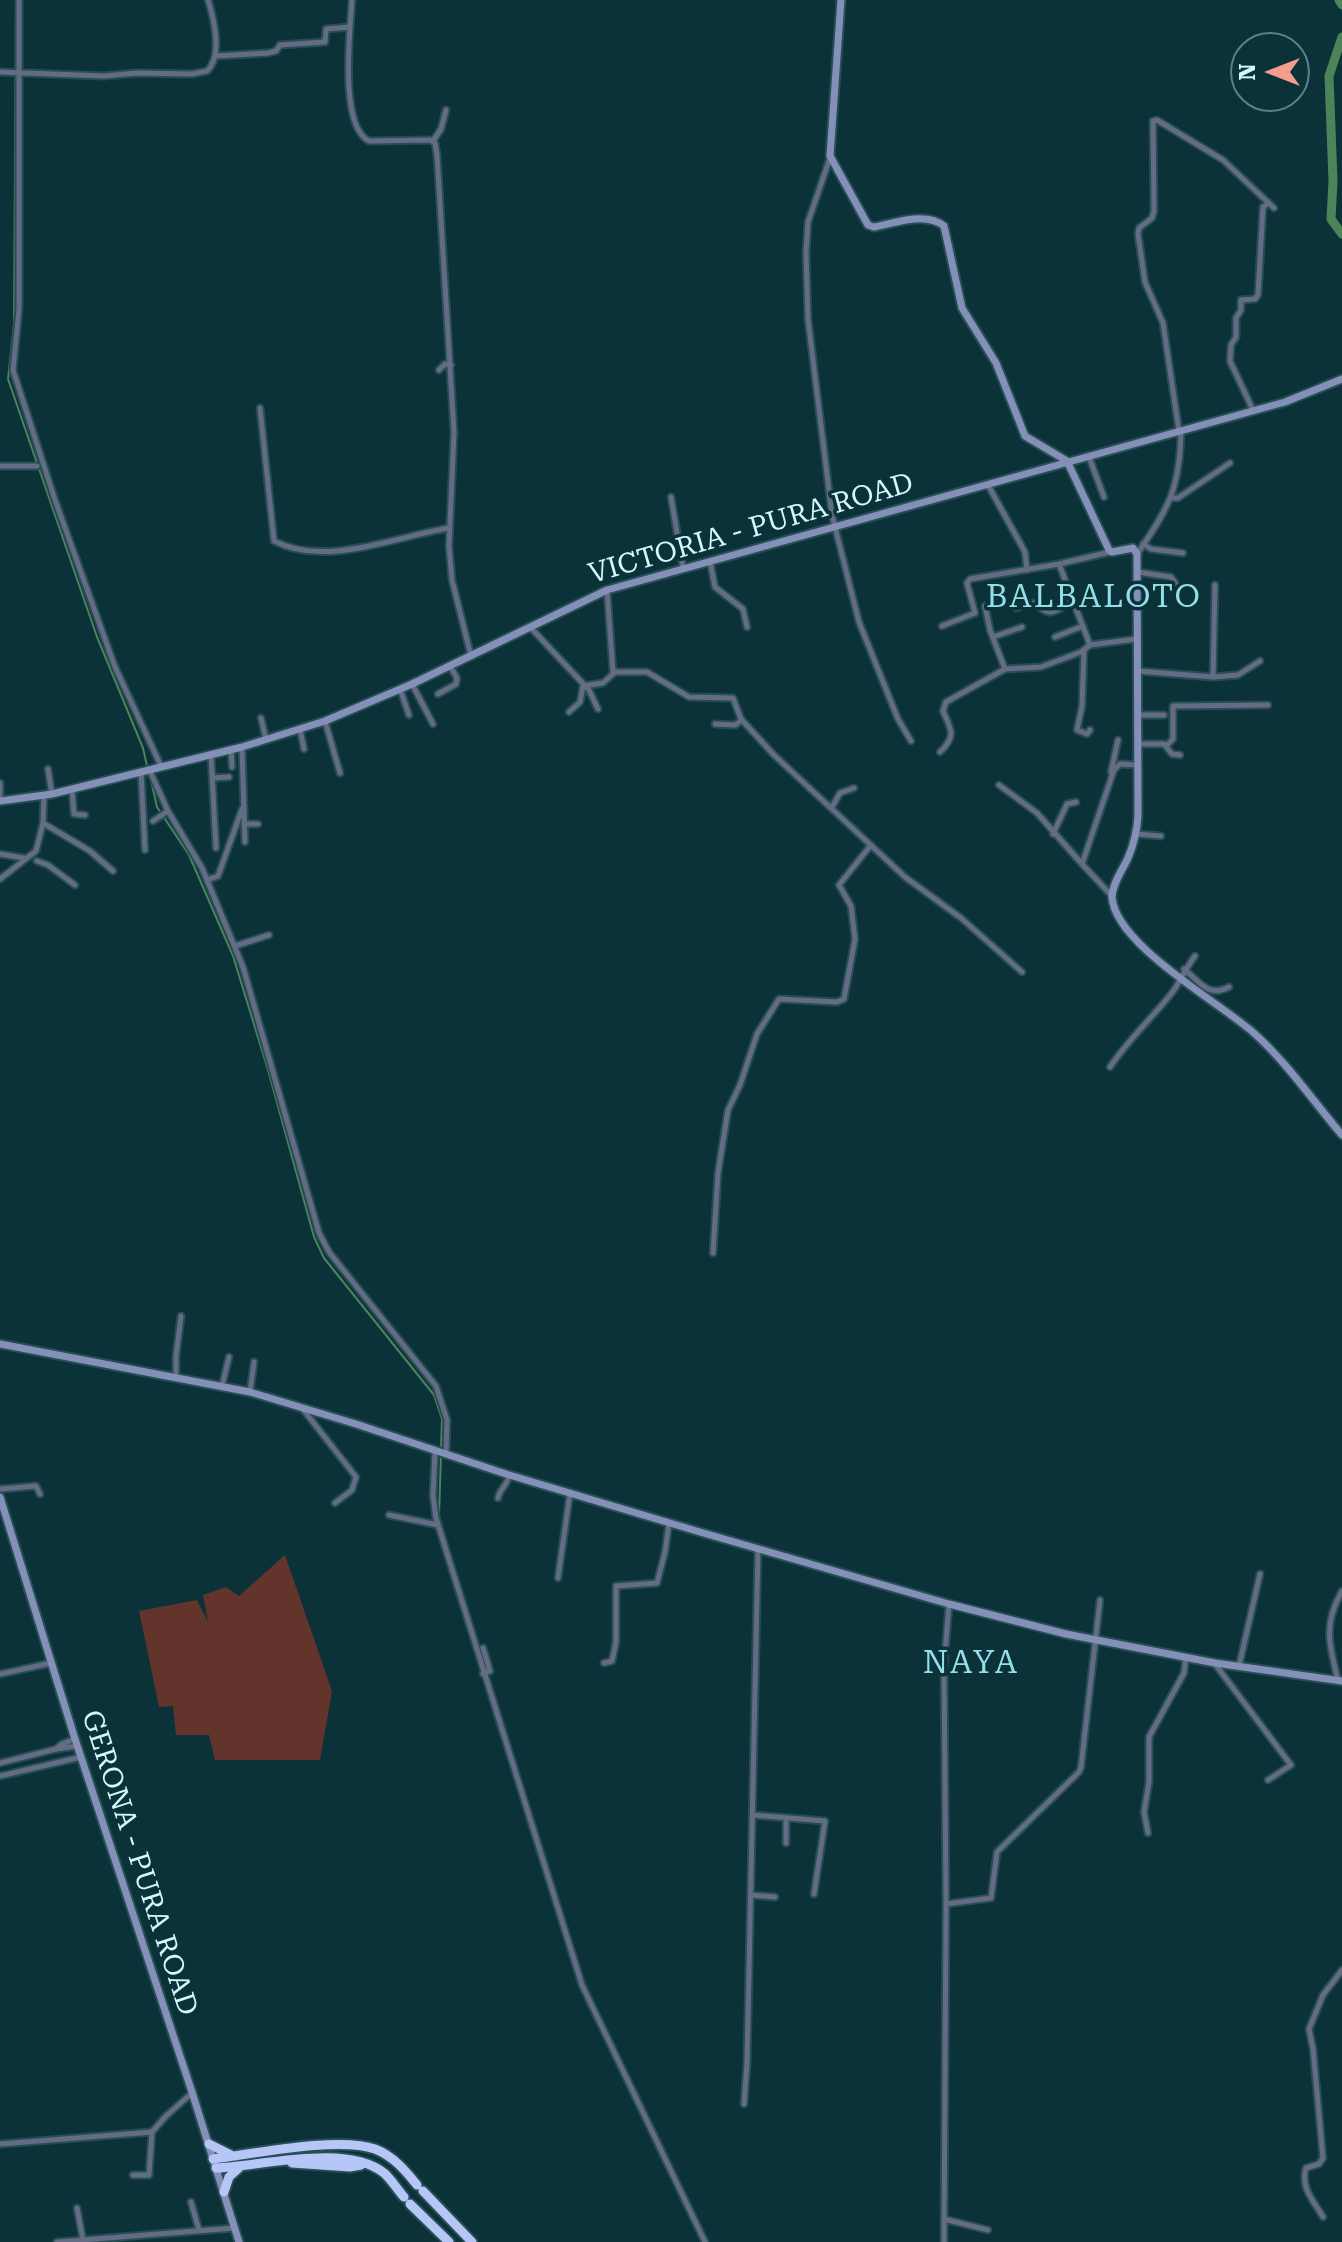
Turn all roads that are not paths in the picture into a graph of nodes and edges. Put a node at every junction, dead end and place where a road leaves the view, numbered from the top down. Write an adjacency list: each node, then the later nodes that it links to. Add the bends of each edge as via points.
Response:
1 (19, 0): 8 (street)
2 (208, 0): 6 (street)
3 (352, 0): 5 (street)
4 (841, 0): 11 (street)
5 (350, 27): 6 (street, via 326,29 325,42); 10 (street, via 351,112 361,136 369,141)
6 (216, 56): 8 (street, via 207,71 192,74)
7 (0, 72): 8 (street)
8 (18, 73): 90 (street, via 19,309 13,370 115,667)
9 (446, 110): 10 (street)
10 (433, 141): 12 (street)
11 (830, 158): 19 (street, via 868,225 928,218 944,226 962,308 994,358 1025,436); 27 (street, via 808,222 806,252 808,325)
12 (451, 365): 13 (street); 28 (street)
13 (439, 370)
14 (1342, 379): 16 (street, VICTORIA - PURA ROAD)
15 (260, 408): 28 (street, via 274,541 304,549 355,549)
16 (1253, 410): 17 (street, VICTORIA - PURA ROAD); 17 (street, via 1230,361 1231,348 1241,300 1258,295 1263,210 1271,205 1223,160 1153,121 1153,215 1138,234 1145,282 1163,323)
17 (1180, 431): 18 (street, VICTORIA - PURA ROAD); 26 (street, via 1180,468)
18 (1089, 457): 19 (street, VICTORIA - PURA ROAD); 25 (street)
19 (1069, 463): 23 (street, VICTORIA - PURA ROAD); 31 (street)
20 (1230, 463): 26 (street)
21 (0, 466): 22 (street)
22 (37, 466)
23 (988, 485): 27 (street, VICTORIA - PURA ROAD); 36 (street, via 1025,552)
24 (671, 497): 35 (street)
25 (1104, 497)
26 (1172, 498): 29 (street)
27 (834, 526): 33 (street, VICTORIA - PURA ROAD); 80 (street, via 859,622)
28 (449, 528): 54 (street, via 452,580)
29 (1144, 544): 30 (street); 32 (street)
30 (1135, 551): 31 (street); 37 (street)
31 (1110, 552): 34 (street)
32 (1183, 553)
33 (710, 560): 35 (street, VICTORIA - PURA ROAD); 46 (street, via 715,587 743,609)
34 (1059, 564): 36 (street); 41 (street)
35 (683, 568): 40 (street, VICTORIA - PURA ROAD)
36 (1027, 570): 44 (street, via 968,581 975,613)
37 (1138, 572): 39 (street, via 1171,577); 51 (street)
38 (1215, 585): 60 (street)
39 (1177, 586)
40 (607, 590): 48 (street, VICTORIA - PURA ROAD); 59 (street)
41 (1073, 602): 43 (street, via 1049,613 1034,603); 45 (street)
42 (985, 606): 49 (street)
43 (1016, 608)
44 (942, 626)
45 (1083, 626): 50 (street); 52 (street)
46 (747, 627)
47 (1022, 627): 49 (street)
48 (531, 628): 54 (street, VICTORIA - PURA ROAD); 62 (street)
49 (993, 637): 57 (street)
50 (1055, 637)
51 (1136, 639): 52 (street); 58 (street)
52 (1090, 645): 53 (street)
53 (1084, 650): 57 (street, via 1041,667); 77 (street, via 1077,730)
54 (471, 656): 56 (street, VICTORIA - PURA ROAD)
55 (1260, 661): 60 (street, via 1244,674)
56 (450, 666): 61 (street, VICTORIA - PURA ROAD); 64 (street, via 456,684)
57 (1005, 669): 86 (street, via 946,702 943,711 951,735)
58 (1137, 671): 60 (street); 69 (street)
59 (614, 673): 62 (street); 72 (street, via 647,672 689,697 733,698)
60 (1213, 677)
61 (412, 684): 63 (street, VICTORIA - PURA ROAD); 74 (street)
62 (586, 686): 66 (street); 67 (street)
63 (400, 689): 68 (street); 73 (street, VICTORIA - PURA ROAD)
64 (438, 694)
65 (1268, 705): 82 (street, via 1173,706 1173,739)
66 (598, 709)
67 (569, 712)
68 (409, 715)
69 (1137, 715): 70 (street); 81 (street)
70 (1164, 715)
71 (261, 718): 78 (street)
72 (742, 720): 75 (street); 106 (street)
73 (325, 721): 76 (street, VICTORIA - PURA ROAD); 94 (street)
74 (433, 724)
75 (715, 724)
76 (300, 729): 78 (street, VICTORIA - PURA ROAD); 85 (street)
77 (1090, 730)
78 (266, 739): 83 (street, VICTORIA - PURA ROAD)
79 (1118, 740): 99 (street)
80 (911, 741)
81 (1137, 744): 82 (street); 89 (street)
82 (1166, 746): 88 (street)
83 (242, 747): 84 (street, VICTORIA - PURA ROAD); 105 (street)
84 (231, 749): 87 (street, VICTORIA - PURA ROAD); 91 (street)
85 (304, 749)
86 (940, 752)
87 (211, 754): 90 (street, VICTORIA - PURA ROAD); 96 (street)
88 (1180, 755)
89 (1138, 765): 99 (street, via 1117,766); 114 (street)
90 (161, 766): 93 (street, VICTORIA - PURA ROAD)
91 (232, 767)
92 (48, 769): 102 (street)
93 (145, 770): 101 (street, VICTORIA - PURA ROAD); 107 (street); 119 (street)
94 (340, 773)
95 (229, 777): 96 (street)
96 (213, 778): 118 (street)
97 (0, 783): 103 (street)
98 (999, 785): 113 (street, via 1037,813)
99 (1109, 785): 123 (street)
100 (854, 788): 106 (street, via 840,793)
101 (72, 789): 102 (street, VICTORIA - PURA ROAD); 108 (street, via 74,814)
102 (48, 795): 103 (street, VICTORIA - PURA ROAD); 110 (street)
103 (0, 801)
104 (1076, 802): 113 (street, via 1068,802)
105 (244, 803): 111 (street); 126 (street, via 218,876)
106 (832, 807): 117 (street)
107 (168, 811): 109 (street); 126 (street)
108 (85, 815)
109 (153, 821)
110 (43, 823): 120 (street); 124 (street)
111 (244, 824): 112 (street); 116 (street)
112 (258, 824)
113 (1053, 834): 123 (street)
114 (1136, 834): 115 (street); 128 (street)
115 (1161, 836)
116 (245, 842)
117 (871, 845): 133 (street); 138 (street, via 839,885 851,906 855,933 844,999 779,999 757,1034 728,1110)
118 (216, 848)
119 (145, 850)
120 (36, 851): 122 (street); 127 (street, via 37,864 48,865)
121 (0, 854): 122 (street)
122 (25, 858): 125 (street)
123 (1082, 864): 128 (street)
124 (113, 871)
125 (0, 879)
126 (207, 880): 130 (street)
127 (75, 885)
128 (1112, 897): 134 (street, via 1129,931)
129 (269, 935): 130 (street)
130 (235, 946): 148 (street, via 319,1233 436,1386 447,1420)
131 (1195, 956): 132 (street)
132 (1184, 969): 134 (street); 135 (street, via 1208,991)
133 (1022, 972)
134 (1179, 978): 136 (street, via 1174,991); 137 (street, via 1255,1034)
135 (1229, 987)
136 (1110, 1067)
137 (1342, 1135)
138 (713, 1253)
139 (181, 1316): 143 (street)
140 (0, 1344): 143 (street)
141 (229, 1357): 144 (street)
142 (254, 1362): 145 (street)
143 (176, 1378): 144 (street)
144 (222, 1386): 145 (street)
145 (250, 1392): 146 (street)
146 (301, 1407): 147 (street); 155 (street, via 356,1477 352,1490)
147 (435, 1452): 148 (street); 158 (street)
148 (446, 1455): 149 (street)
149 (509, 1475): 151 (street); 154 (street)
150 (0, 1489): 152 (street, via 33,1485)
151 (570, 1493): 157 (street); 161 (street)
152 (40, 1494)
153 (0, 1497): 168 (street, GERONA - PURA ROAD)
154 (498, 1498)
155 (335, 1503)
156 (389, 1515): 158 (street)
157 (669, 1522): 159 (street); 169 (street, via 657,1583 615,1587 616,1642 612,1661)
158 (438, 1525): 173 (street)
159 (758, 1549): 164 (street); 180 (street)
160 (1260, 1574): 171 (street)
161 (558, 1578)
162 (1342, 1591): 174 (street, via 1328,1625)
163 (1100, 1600): 165 (street)
164 (949, 1604): 165 (street); 187 (street, via 944,1666)
165 (1096, 1639): 167 (street); 187 (street, via 1079,1772 997,1852 990,1899)
166 (483, 1648): 173 (street, via 490,1669)
167 (1186, 1657): 170 (street); 182 (street, via 1184,1673 1149,1737 1144,1812)
168 (51, 1663): 172 (street); 175 (street, GERONA - PURA ROAD)
169 (604, 1663)
170 (1215, 1663): 171 (street); 179 (street, via 1291,1765)
171 (1239, 1666): 174 (street)
172 (0, 1674)
173 (485, 1674): 211 (street, via 583,1989)
174 (1340, 1681)
175 (76, 1743): 176 (street, GERONA - PURA ROAD); 177 (street)
176 (81, 1757): 178 (street); 189 (street, GERONA - PURA ROAD)
177 (0, 1763)
178 (0, 1776)
179 (1268, 1780)
180 (753, 1815): 181 (street); 185 (street)
181 (786, 1818): 183 (street); 184 (street, via 825,1821)
182 (1148, 1833)
183 (786, 1843)
184 (814, 1894)
185 (751, 1895): 186 (street); 190 (street)
186 (775, 1897)
187 (946, 1904): 202 (street)
188 (1342, 1970): 201 (street, via 1323,1995 1309,2029 1323,2158 1304,2171 1305,2189)
189 (192, 2092): 191 (street); 193 (street, GERONA - PURA ROAD)
190 (744, 2104)
191 (152, 2132): 192 (street); 197 (street, via 149,2175)
192 (0, 2144)
193 (209, 2144): 194 (highway); 195 (street, GERONA - PURA ROAD)
194 (234, 2156): 195 (highway); 210 (highway, via 358,2145 389,2156)
195 (214, 2163): 196 (highway); 198 (street, GERONA - PURA ROAD)
196 (240, 2167): 198 (highway); 209 (highway, via 310,2157 349,2159 380,2170)
197 (133, 2175)
198 (224, 2192): 203 (street, GERONA - PURA ROAD)
199 (191, 2202): 204 (street)
200 (77, 2208): 206 (street)
201 (1323, 2217)
202 (944, 2219): 205 (street); 212 (street)
203 (234, 2228): 204 (street); 208 (street, GERONA - PURA ROAD)
204 (199, 2230): 206 (street)
205 (988, 2230)
206 (83, 2240): 207 (street)
207 (57, 2242)
208 (239, 2242)
209 (449, 2242)
210 (472, 2242)
211 (705, 2242)
212 (944, 2242)

